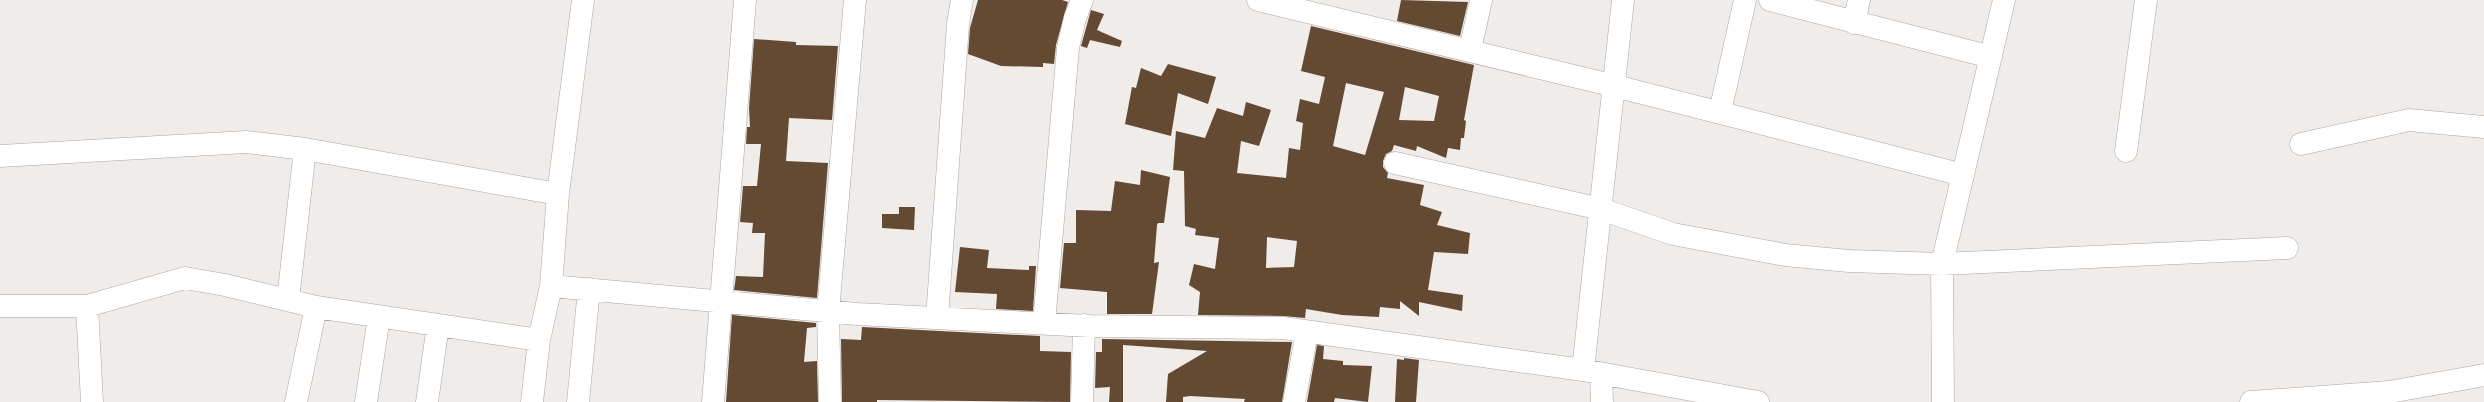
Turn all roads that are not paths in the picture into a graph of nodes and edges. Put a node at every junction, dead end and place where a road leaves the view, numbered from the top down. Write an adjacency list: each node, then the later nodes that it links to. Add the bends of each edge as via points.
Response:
1 (583, 0): 27 (street)
2 (745, 0): 34 (street)
3 (855, 0): 38 (street)
4 (962, 0): 40 (street, via 958,24)
5 (1082, 0): 41 (street, via 1068,48)
6 (1258, 0): 14 (street)
7 (1480, 0): 16 (street)
8 (1623, 0): 18 (street)
9 (1745, 0): 19 (street)
10 (1770, 0): 15 (street)
11 (1859, 0): 15 (street)
12 (2004, 0): 17 (street)
13 (2146, 0): 23 (street)
14 (1284, 3): 16 (street)
15 (1854, 23): 17 (street)
16 (1470, 50): 18 (street)
17 (1991, 57): 26 (street)
18 (1615, 86): 19 (street); 28 (street)
19 (1720, 112): 26 (street)
20 (2484, 127): 21 (street, via 2409,120)
21 (2301, 144)
22 (305, 149): 24 (street, via 246,142); 27 (street); 33 (street)
23 (2126, 151)
24 (0, 156)
25 (1395, 163): 28 (street)
26 (1963, 175): 30 (street)
27 (558, 194): 31 (street)
28 (1601, 209): 30 (street, via 1673,234 1785,255 1849,261); 46 (street)
29 (2287, 248): 30 (street)
30 (1942, 264): 61 (street)
31 (551, 286): 32 (street); 45 (street)
32 (588, 289): 34 (street); 54 (street)
33 (288, 300): 36 (street, via 185,278); 37 (street)
34 (722, 301): 38 (street); 55 (street)
35 (0, 306): 36 (street)
36 (87, 306): 49 (street)
37 (316, 307): 39 (street); 50 (street)
38 (828, 312): 40 (street); 56 (street)
39 (378, 317): 42 (street); 51 (street)
40 (937, 318): 41 (street)
41 (1044, 323): 43 (street)
42 (438, 325): 45 (street); 52 (street)
43 (1084, 325): 44 (street, via 1283,328); 57 (street)
44 (1307, 332): 46 (street); 58 (street)
45 (539, 340): 53 (street)
46 (1592, 372): 59 (street); 60 (street)
47 (2484, 375): 48 (street)
48 (2390, 397): 62 (street)
49 (92, 402)
50 (296, 402)
51 (366, 402)
52 (427, 402)
53 (532, 402)
54 (578, 402)
55 (713, 402)
56 (830, 402)
57 (1082, 402)
58 (1294, 402)
59 (1602, 402)
60 (1758, 402)
61 (1943, 402)
62 (2251, 402)

